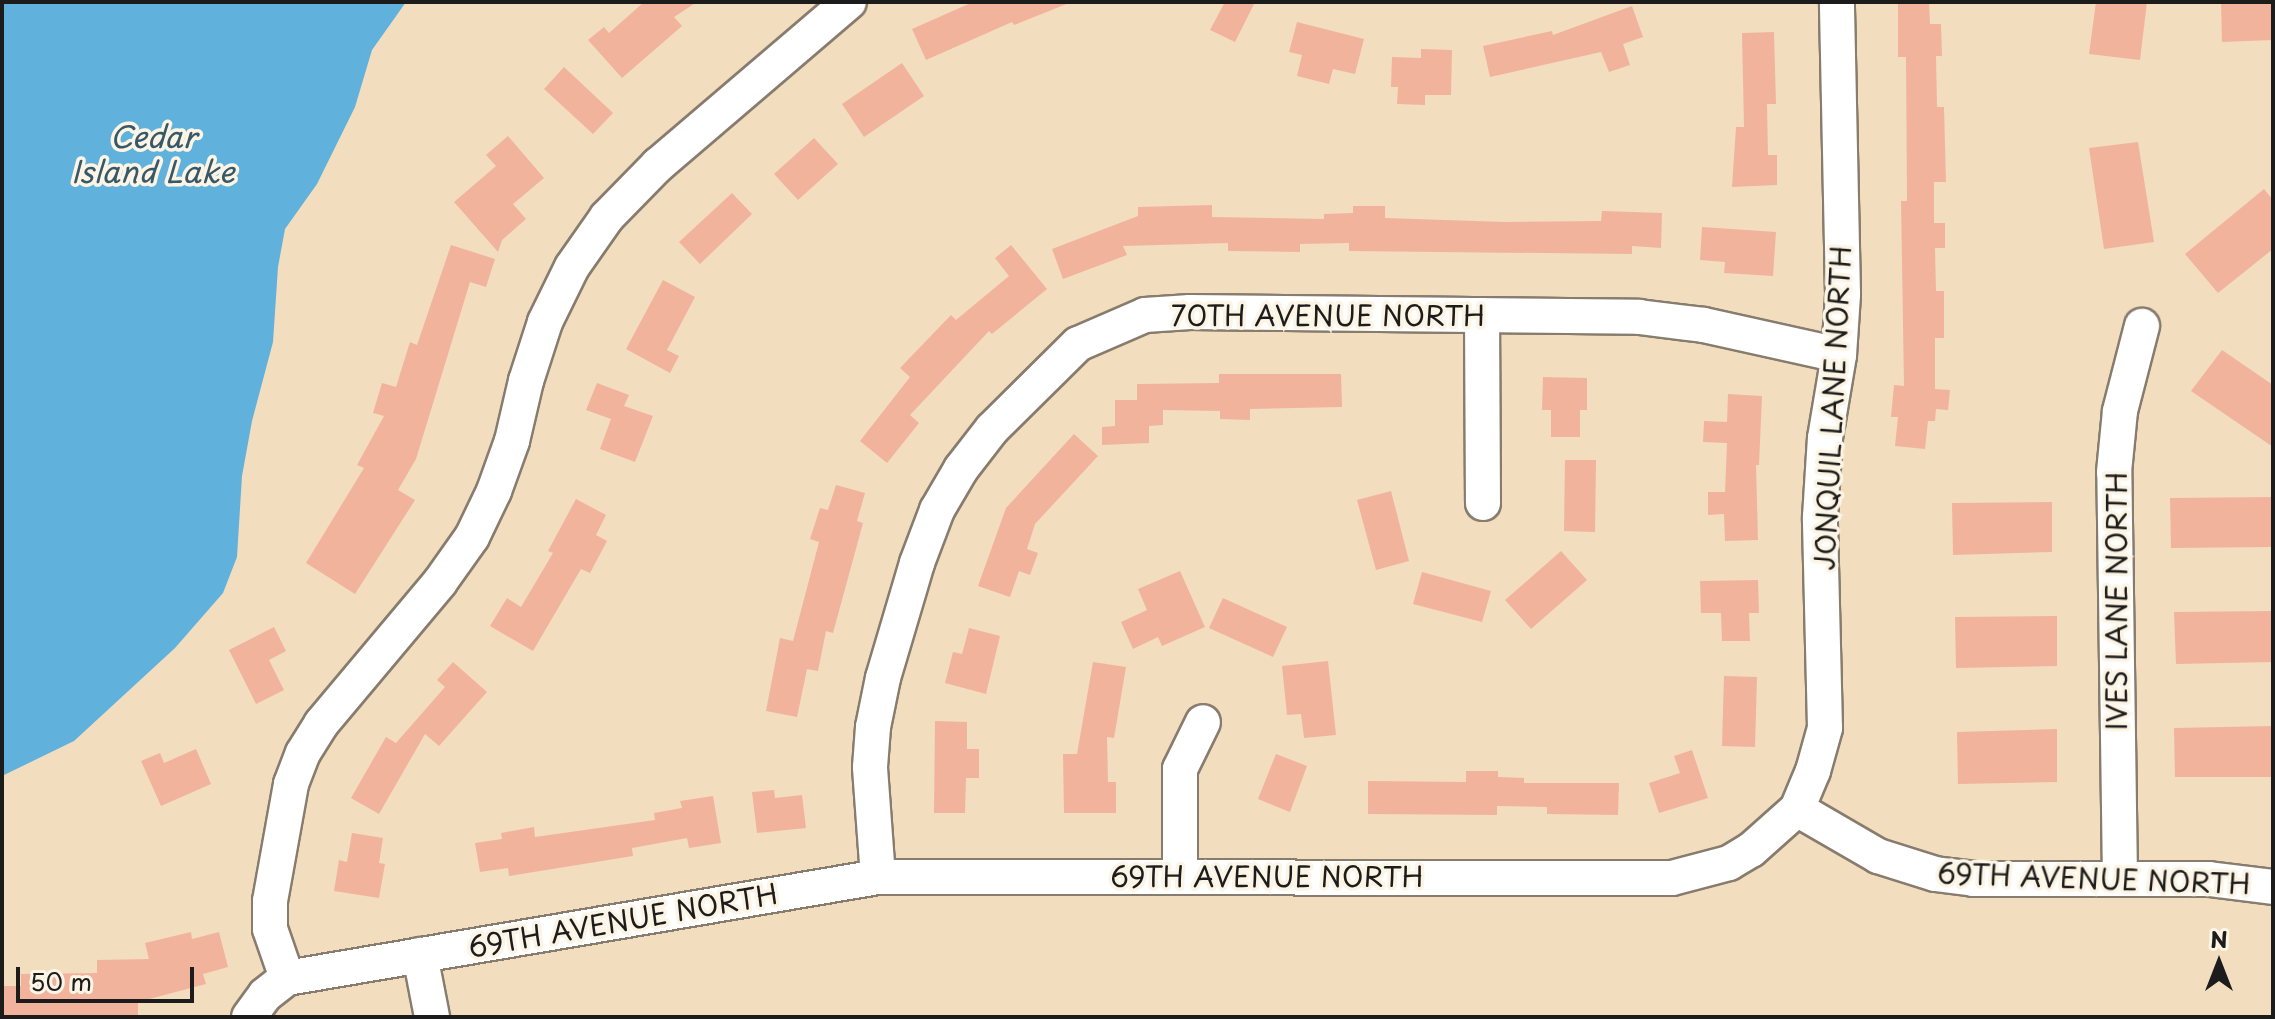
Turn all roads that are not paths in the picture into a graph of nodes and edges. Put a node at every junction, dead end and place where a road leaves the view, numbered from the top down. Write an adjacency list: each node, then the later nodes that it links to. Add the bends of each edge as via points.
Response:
1 (849, 2): 14 (street, via 658,165 607,217 572,267 545,322 512,441 472,537 303,753 291,784 270,901 270,929)
2 (1837, 2): 5 (street, JONQUIL LANE NORTH, via 1843,294)
3 (1482, 315): 5 (street, 70TH AVENUE NORTH, via 1675,320); 6 (street); 10 (street, 70TH AVENUE NORTH, via 1145,315 1078,344 1043,374 961,469 937,510 917,563 873,727)
4 (2142, 326): 11 (street, IVES LANE NORTH, via 2120,411 2114,472)
5 (1839, 355): 8 (street, JONQUIL LANE NORTH, via 1825,438 1820,517 1825,728)
6 (1483, 503)
7 (1203, 722): 9 (street, via 1180,769)
8 (1797, 809): 9 (street, 69TH AVENUE NORTH, via 1772,834 1729,863 1672,878); 11 (street, 69TH AVENUE NORTH, via 1878,856 1935,874)
9 (1180, 876): 10 (street, 69TH AVENUE NORTH)
10 (878, 877): 13 (street, 69TH AVENUE NORTH)
11 (2120, 879): 12 (street, 69TH AVENUE NORTH, via 2221,879)
12 (2273, 887)
13 (420, 955): 14 (street, 69TH AVENUE NORTH); 16 (street)
14 (287, 978): 15 (street)
15 (249, 1017)
16 (432, 1017)

